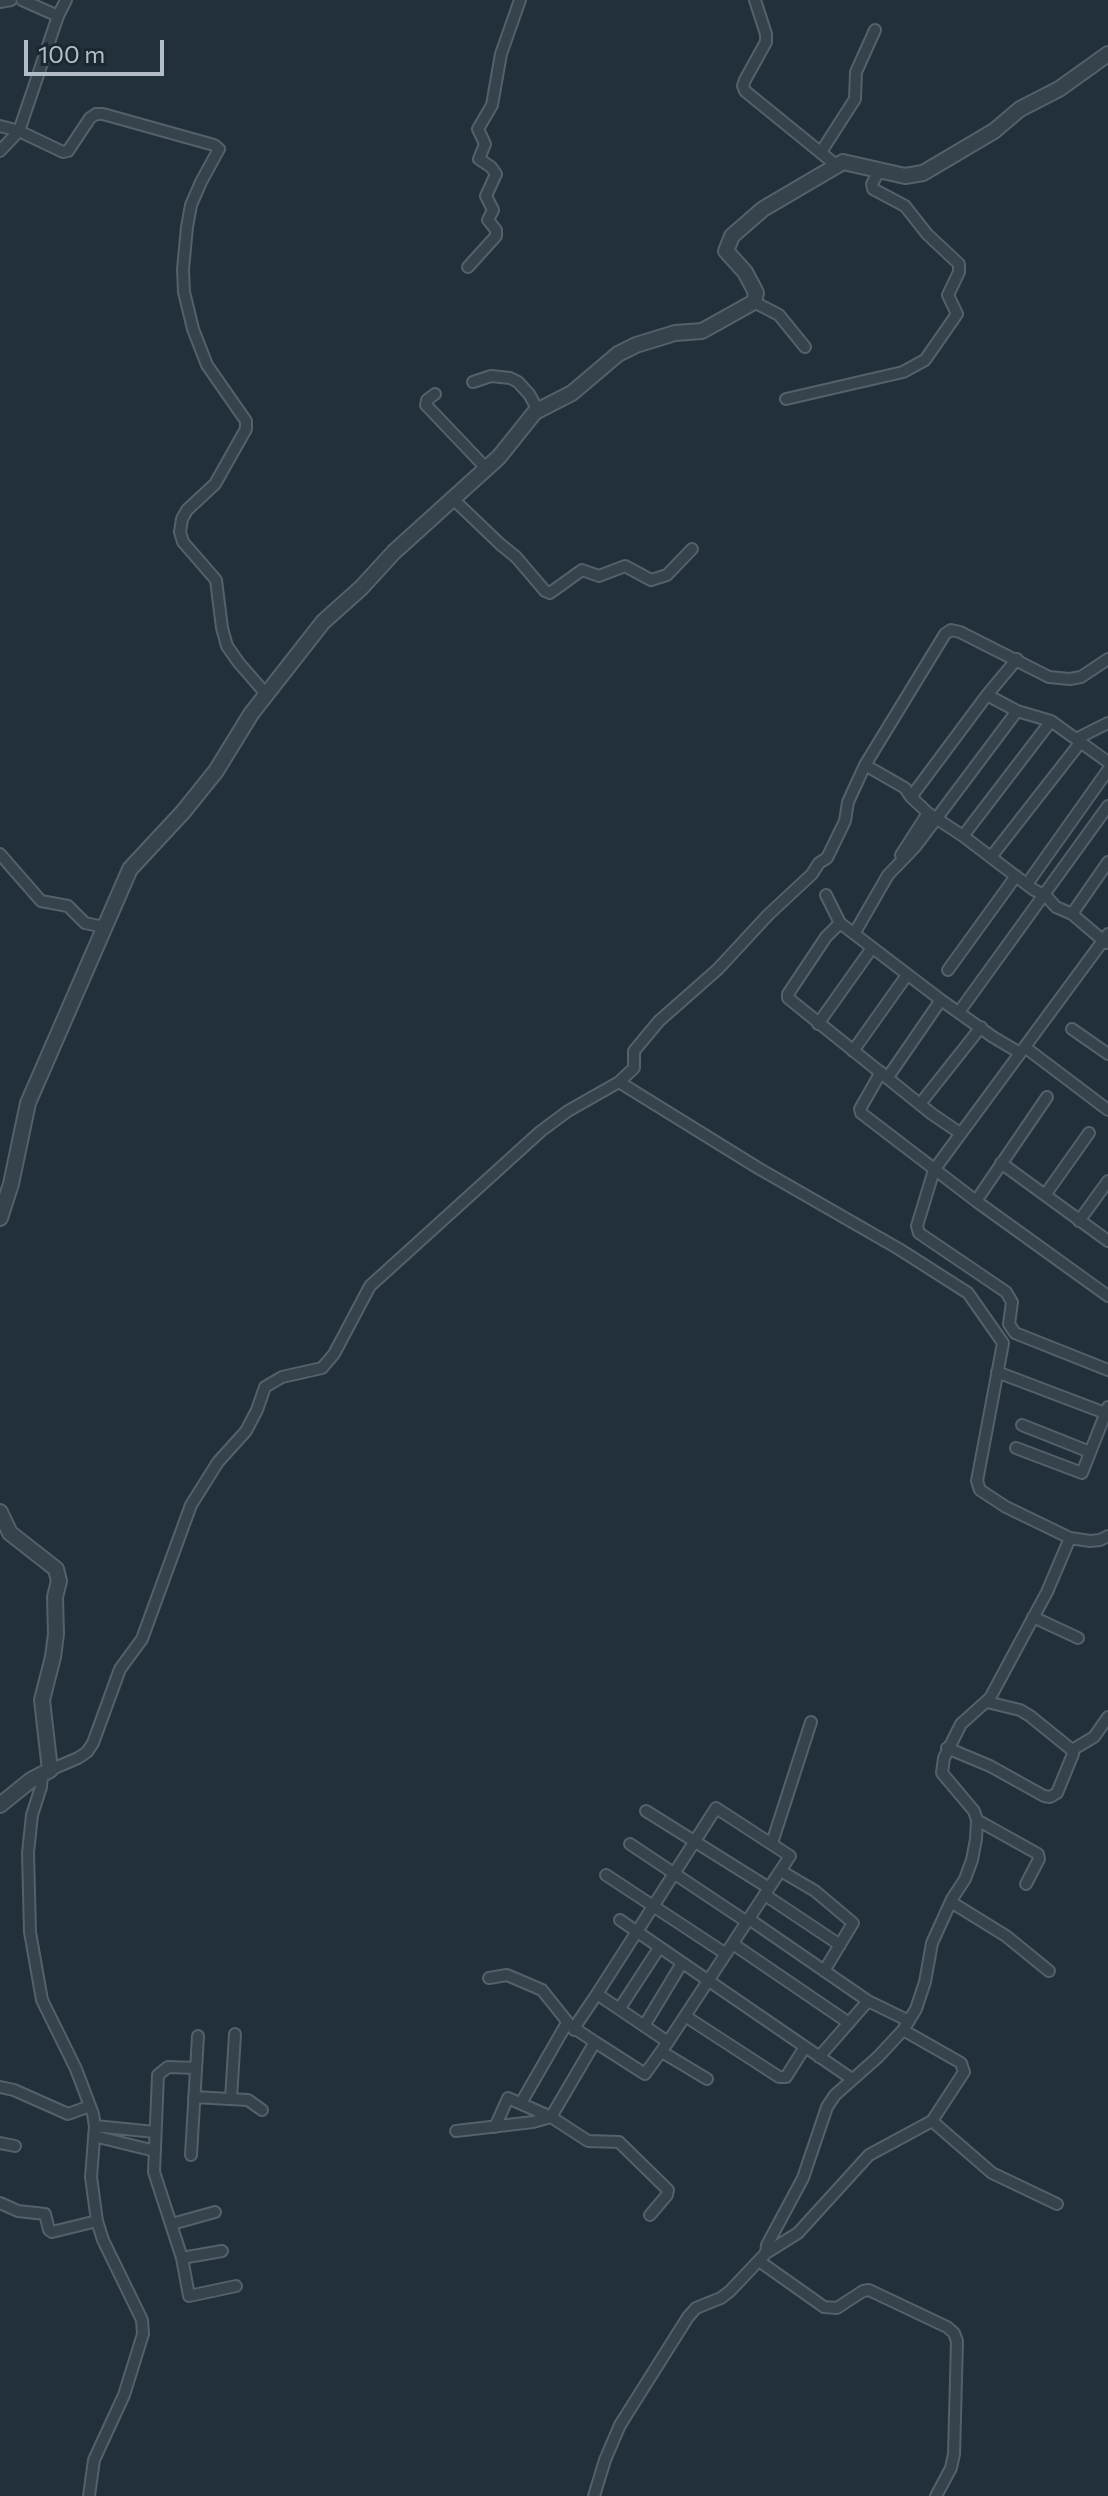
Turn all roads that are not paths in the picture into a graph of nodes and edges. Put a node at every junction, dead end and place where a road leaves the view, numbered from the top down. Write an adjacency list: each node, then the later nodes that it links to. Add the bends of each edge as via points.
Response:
1 (11, 0): 6 (street)
2 (22, 0): 7 (street)
3 (66, 0): 7 (street)
4 (520, 0): 16 (street, via 501,54 492,105 478,129 485,144 479,159 496,174 486,196 496,236)
5 (755, 0): 13 (street, via 766,42 745,80 745,91)
6 (0, 2)
7 (58, 16): 11 (street)
8 (875, 30): 13 (street, via 856,72 855,99)
9 (1108, 54): 15 (street, via 923,173)
10 (0, 126): 11 (street)
11 (19, 131): 12 (street); 28 (street, via 68,151 90,118 103,114 218,147 191,205 184,292 207,365 246,421 246,429 215,484 187,510 180,532 216,580 227,646)
12 (0, 151)
13 (821, 152): 14 (street)
14 (836, 165): 15 (street, via 847,162); 17 (street, via 763,209 728,242 726,251 745,272 756,293)
15 (879, 171): 21 (street, via 873,189 905,206 959,264 948,295 958,312 925,360 903,372)
16 (468, 267)
17 (754, 302): 18 (street, via 779,315); 22 (street, via 702,331 675,333 618,354 572,393)
18 (805, 347)
19 (473, 382): 22 (street, via 491,376 510,378)
20 (435, 394): 23 (street, via 426,405)
21 (786, 399)
22 (538, 410): 23 (street)
23 (486, 468): 24 (street)
24 (452, 498): 25 (street, via 548,592 582,570 599,576 625,566 651,580 667,575); 28 (street, via 323,622)
25 (692, 549)
26 (1017, 659): 27 (street, via 1049,677 1070,679); 29 (street); 35 (street, via 960,632 945,634)
27 (1108, 659)
28 (266, 694): 50 (street, via 216,771 130,869)
29 (987, 695): 30 (street); 37 (street)
30 (1017, 711): 31 (street); 39 (street)
31 (1051, 721): 33 (street); 40 (street)
32 (1108, 723): 33 (street)
33 (1078, 741): 34 (street); 42 (street)
34 (1108, 762)
35 (865, 765): 37 (street); 65 (street, via 827,858 659,1021 634,1051 634,1068)
36 (1108, 770): 45 (street)
37 (911, 797): 39 (street)
38 (1108, 806): 47 (street)
39 (933, 816): 40 (street); 51 (street, via 915,847 888,875)
40 (963, 836): 42 (street)
41 (0, 854): 50 (street, via 41,901 68,906 85,923)
42 (991, 857): 44 (street)
43 (1108, 862): 48 (street)
44 (1016, 876): 45 (street); 54 (street)
45 (1027, 884): 47 (street)
46 (826, 895): 49 (street)
47 (1045, 895): 48 (street); 57 (street)
48 (1072, 914): 52 (street)
49 (840, 923): 51 (street); 58 (street, via 788,994)
50 (104, 927): 76 (street, via 28,1103)
51 (854, 934): 53 (street)
52 (1106, 940): 61 (street)
53 (872, 948): 55 (street); 58 (street)
54 (948, 970)
55 (907, 975): 56 (street); 62 (street)
56 (941, 1000): 57 (street); 64 (street)
57 (959, 1012): 59 (street)
58 (818, 1024): 62 (street)
59 (981, 1027): 61 (street); 67 (street)
60 (1072, 1029): 63 (street)
61 (1023, 1050): 68 (street); 69 (street)
62 (853, 1051): 64 (street)
63 (1108, 1054)
64 (884, 1075): 67 (street); 72 (street, via 860,1112)
65 (619, 1082): 81 (street, via 968,1293 1003,1343); 96 (street, via 541,1131 370,1286 322,1368 282,1377 265,1387 246,1431 191,1505 142,1639 120,1669 93,1743 78,1758)
66 (1047, 1097): 71 (street)
67 (920, 1104): 69 (street)
68 (1108, 1110)
69 (960, 1133): 72 (street)
70 (1089, 1133): 74 (street)
71 (1001, 1163): 74 (street); 75 (street)
72 (934, 1170): 75 (street); 80 (street, via 919,1233 1006,1292 1015,1333)
73 (1108, 1181): 77 (street)
74 (1045, 1195): 77 (street)
75 (976, 1201): 79 (street)
76 (0, 1218)
77 (1079, 1221): 78 (street)
78 (1108, 1241)
79 (1108, 1296)
80 (1108, 1370)
81 (997, 1372): 82 (street); 88 (street, via 978,1486 1006,1507)
82 (1106, 1410): 85 (street)
83 (1022, 1425): 85 (street)
84 (1016, 1448): 85 (street, via 1082,1473)
85 (1090, 1452)
86 (0, 1512): 96 (street, via 10,1533 59,1573 55,1645 42,1700)
87 (1108, 1536): 88 (street, via 1090,1541)
88 (1070, 1538): 89 (street)
89 (1033, 1617): 90 (street); 91 (street)
90 (1078, 1638)
91 (987, 1702): 94 (street, via 968,1715); 95 (street, via 1020,1710)
92 (1108, 1717): 95 (street, via 1094,1737)
93 (811, 1722): 101 (street)
94 (947, 1748): 95 (street, via 1050,1797 1057,1793); 99 (street, via 942,1773)
95 (1072, 1750)
96 (46, 1772): 97 (street); 143 (street, via 32,1815 28,1853 30,1932 42,2000)
97 (0, 1805)
98 (646, 1811): 100 (street)
99 (977, 1820): 106 (street, via 1038,1854); 108 (street, via 972,1860)
100 (694, 1841): 101 (street, via 716,1808); 104 (street); 107 (street)
101 (772, 1843): 103 (street, via 790,1856)
102 (630, 1844): 104 (street)
103 (781, 1871): 107 (street); 114 (street, via 852,1921)
104 (674, 1873): 109 (street); 111 (street)
105 (606, 1875): 109 (street)
106 (1026, 1884)
107 (767, 1891): 111 (street); 114 (street)
108 (951, 1902): 119 (street); 127 (street)
109 (654, 1904): 112 (street); 116 (street)
110 (620, 1920): 112 (street)
111 (748, 1921): 113 (street); 118 (street)
112 (636, 1931): 115 (street); 122 (street)
113 (733, 1944): 116 (street); 126 (street)
114 (840, 1945): 118 (street)
115 (659, 1948): 117 (street); 124 (street)
116 (726, 1954): 121 (street)
117 (682, 1963): 121 (street); 129 (street)
118 (824, 1971): 123 (street)
119 (1049, 1971)
120 (489, 1978): 128 (street, via 512,1976 542,1990)
121 (708, 1981): 125 (street); 134 (street)
122 (597, 1994): 124 (street); 128 (street)
123 (868, 2001): 126 (street); 127 (street)
124 (620, 2008): 129 (street)
125 (685, 2016): 133 (street); 134 (street, via 779,2077 786,2077)
126 (849, 2023): 135 (street)
127 (906, 2025): 138 (street); 146 (street, via 964,2067)
128 (571, 2026): 132 (street); 142 (street)
129 (644, 2026): 133 (street)
130 (235, 2034): 141 (street)
131 (198, 2036): 136 (street)
132 (595, 2042): 133 (street, via 645,2074); 145 (street)
133 (665, 2047): 137 (street)
134 (805, 2047): 135 (street)
135 (819, 2057): 138 (street)
136 (196, 2068): 140 (street); 150 (street, via 168,2067 158,2075)
137 (707, 2079)
138 (852, 2079): 162 (street, via 827,2107 803,2178)
139 (0, 2087): 143 (street, via 68,2114)
140 (194, 2097): 141 (street); 154 (street)
141 (231, 2099): 144 (street, via 248,2100)
142 (521, 2103): 145 (street); 147 (street, via 508,2098)
143 (90, 2106): 148 (street)
144 (262, 2110)
145 (551, 2117): 147 (street); 158 (street, via 588,2141 619,2142 667,2188)
146 (932, 2121): 156 (street, via 992,2173); 162 (street, via 869,2155 798,2233)
147 (495, 2127): 149 (street)
148 (94, 2131): 150 (street); 153 (street); 159 (street, via 91,2177)
149 (456, 2131)
150 (155, 2132): 153 (street)
151 (0, 2143): 152 (street)
152 (15, 2146)
153 (155, 2151): 160 (street, via 154,2172)
154 (191, 2155)
155 (0, 2203): 159 (street, via 45,2214 52,2232)
156 (1057, 2204)
157 (215, 2212): 160 (street)
158 (650, 2215)
159 (97, 2221): 165 (street, via 142,2320 143,2334 124,2395 94,2460)
160 (172, 2224): 163 (street)
161 (222, 2251): 163 (street)
162 (762, 2257): 166 (street, via 730,2291 688,2317 620,2425); 167 (street, via 824,2307 837,2308 869,2290 954,2333 954,2454)
163 (182, 2258): 164 (street, via 189,2296)
164 (236, 2286)
165 (89, 2496)
166 (594, 2496)
167 (936, 2496)

